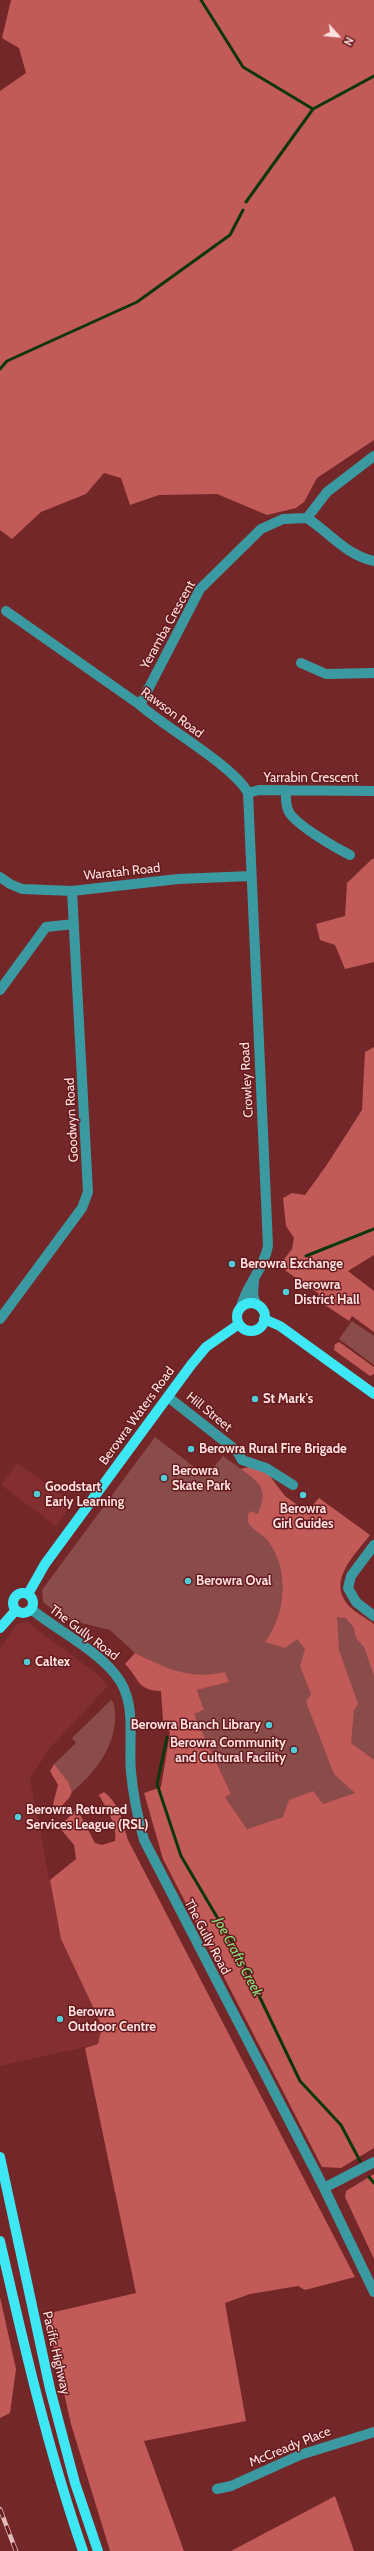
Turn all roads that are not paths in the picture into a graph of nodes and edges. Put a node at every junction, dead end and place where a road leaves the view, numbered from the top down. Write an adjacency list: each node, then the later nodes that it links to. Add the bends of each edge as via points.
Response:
1 (374, 456): 2 (street, via 327,492)
2 (307, 518): 3 (street, via 323,528 346,550); 7 (street, Yeramba Crescent, via 283,519 261,529 200,589)
3 (374, 561)
4 (6, 611): 7 (street, Rawson Road)
5 (301, 663): 6 (street, via 326,674)
6 (374, 673)
7 (140, 705): 10 (street, Rawson Road, via 237,778)
8 (286, 790): 9 (street, Yarrabin Crescent); 10 (street, Yarrabin Crescent, via 259,790); 11 (street, via 286,804 291,815 330,844)
9 (374, 791)
10 (248, 793): 12 (street)
11 (350, 854)
12 (251, 876): 14 (street, Waratah Road, via 171,880); 17 (street, Crowley Road, via 268,1246 266,1258)
13 (0, 877): 14 (street, Waratah Road, via 16,887 28,890)
14 (72, 891): 15 (street, Goodwyn Road)
15 (74, 924): 16 (street, via 46,927); 20 (street, Goodwyn Road, via 88,1192 82,1208)
16 (0, 990)
17 (255, 1279): 18 (street, Crowley Road, via 253,1295); 19 (street, Crowley Road, via 244,1294)
18 (256, 1304): 19 (main road); 21 (main road, via 263,1310)
19 (241, 1307): 22 (main road, via 238,1313)
20 (0, 1319)
21 (264, 1320): 22 (main road, via 260,1327 253,1331 245,1330); 23 (main road, via 280,1326)
22 (239, 1324): 24 (main road, Berowra Waters Road, via 206,1347)
23 (374, 1394)
24 (168, 1397): 25 (street, Hill Street, via 237,1451 242,1460 266,1468); 27 (main road, Berowra Waters Road, via 45,1564)
25 (293, 1485)
26 (374, 1545): 30 (street, via 349,1582 349,1593 361,1607)
27 (28, 1594): 28 (main road, via 33,1601); 29 (main road, via 16,1596)
28 (31, 1609): 29 (main road, via 22,1613); 34 (street, The Gully Road, via 106,1665 121,1682 130,1703 131,1773 135,1807 144,1840)
29 (16, 1610): 31 (main road)
30 (374, 1616)
31 (0, 1628)
32 (0, 2157): 37 (main road, Pacific Highway)
33 (374, 2162): 34 (street)
34 (324, 2188): 36 (street, The Gully Road)
35 (0, 2241): 38 (main road)
36 (374, 2292)
37 (37, 2328): 38 (main road); 42 (main road, Pacific Highway, via 75,2483)
38 (22, 2333): 41 (main road, via 60,2484)
39 (374, 2432): 40 (street, McCready Place, via 306,2453 231,2486)
40 (217, 2489)
41 (83, 2551)
42 (98, 2551)

